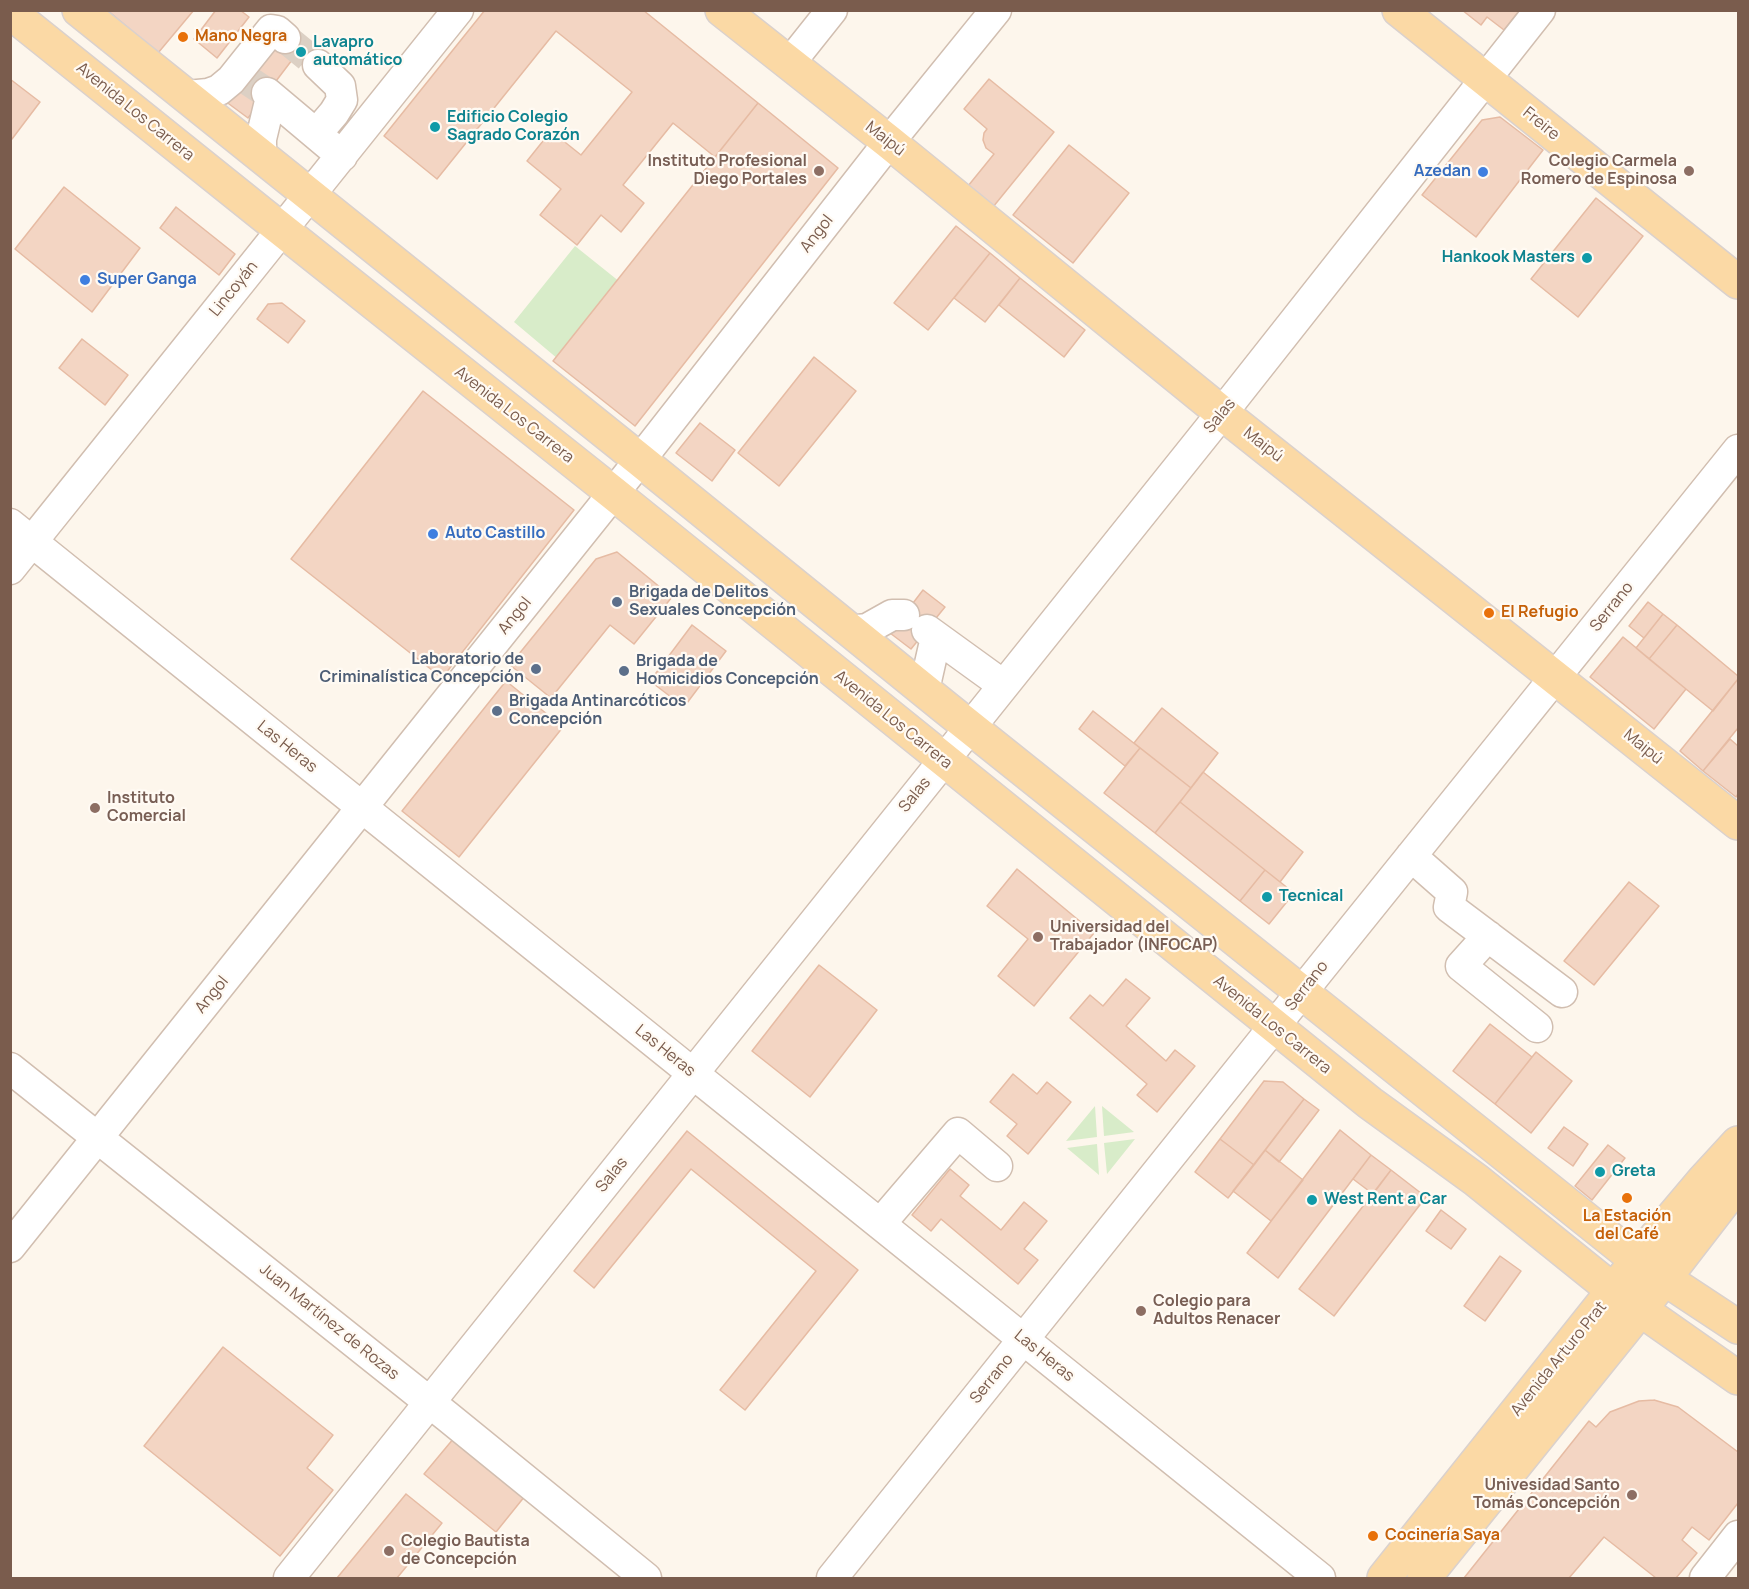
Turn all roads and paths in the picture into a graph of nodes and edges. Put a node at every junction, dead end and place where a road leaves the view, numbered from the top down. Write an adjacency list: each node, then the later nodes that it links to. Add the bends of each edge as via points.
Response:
1 (79, 10): 14 (main road)
2 (458, 10): 18 (street, Lincoyán)
3 (722, 10): 10 (main road, Maipú)
4 (832, 10): 10 (street)
5 (996, 10): 16 (street, Angol)
6 (1399, 10): 12 (main road, Freire)
7 (1540, 10): 12 (street, Salas)
8 (10, 12): 20 (main road, Avenida Los Carrera)
9 (278, 34): 13 (street)
10 (789, 64): 16 (main road, Maipú)
11 (318, 66): 15 (street, via 340,87 342,100)
12 (1485, 79): 21 (main road, Freire); 22 (street, Salas)
13 (253, 87): 14 (street); 15 (street); 17 (street)
14 (187, 96): 17 (main road)
15 (316, 134): 18 (street)
16 (889, 142): 22 (main road, Maipú); 24 (street, Angol)
17 (261, 155): 19 (main road)
18 (342, 156): 19 (street, Lincoyán)
19 (310, 195): 20 (street, Lincoyán); 24 (main road)
20 (282, 230): 25 (main road, Avenida Los Carrera); 26 (street, Lincoyán)
21 (1738, 282)
22 (1222, 413): 30 (main road, Maipú); 31 (street, Salas)
23 (1738, 450): 30 (street, Serrano)
24 (640, 460): 25 (street, Angol); 29 (main road)
25 (613, 493): 34 (main road, Avenida Los Carrera); 35 (street, Angol)
26 (21, 533): 27 (street, Lincoyán); 35 (street, Las Heras)
27 (10, 569)
28 (922, 627): 29 (street, via 892,615 867,629); 31 (street); 32 (street)
29 (850, 631): 32 (main road)
30 (1556, 677): 36 (main road, Maipú); 37 (street, Serrano)
31 (1004, 685): 33 (street, Salas)
32 (924, 690): 33 (main road)
33 (970, 727): 34 (street, Salas); 39 (main road)
34 (944, 760): 42 (main road, Avenida Los Carrera); 44 (street, Salas)
35 (362, 807): 44 (street, Las Heras); 45 (street, Angol)
36 (1738, 824)
37 (1411, 856): 38 (street, via 1452,892 1449,907); 39 (street, Serrano)
38 (1488, 936): 40 (street); 41 (street, via 1461,966)
39 (1302, 992): 42 (street, Serrano); 51 (main road)
40 (1562, 992)
41 (1537, 1027)
42 (1274, 1028): 52 (main road, Avenida Los Carrera, via 1476,1180); 55 (street, Serrano)
43 (10, 1068): 45 (street, Juan Martínez de Rozas)
44 (693, 1074): 49 (street, Las Heras); 57 (street, Salas)
45 (98, 1138): 50 (street, Angol); 57 (street, Juan Martínez de Rozas)
46 (1738, 1143): 51 (main road, Avenida Arturo Prat, via 1704,1180)
47 (997, 1166): 49 (street, via 958,1133)
48 (1738, 1183): 51 (main road, Avenida Arturo Prat)
49 (880, 1224): 55 (street, Las Heras)
50 (10, 1247)
51 (1652, 1269): 52 (main road, Avenida Arturo Prat); 53 (main road, Avenida Arturo Prat); 54 (main road)
52 (1614, 1291): 53 (main road, Avenida Los Carrera); 63 (main road, Avenida Arturo Prat)
53 (1640, 1310): 56 (main road, Avenida Los Carrera); 64 (main road, Avenida Arturo Prat)
54 (1738, 1327)
55 (1024, 1340): 61 (street, Serrano); 62 (street, Las Heras)
56 (1738, 1378)
57 (430, 1403): 59 (street, Salas); 60 (street, Juan Martínez de Rozas)
58 (1738, 1536): 65 (street)
59 (288, 1578)
60 (646, 1578)
61 (832, 1578)
62 (1320, 1578)
63 (1384, 1578)
64 (1424, 1578)
65 (1705, 1578)

